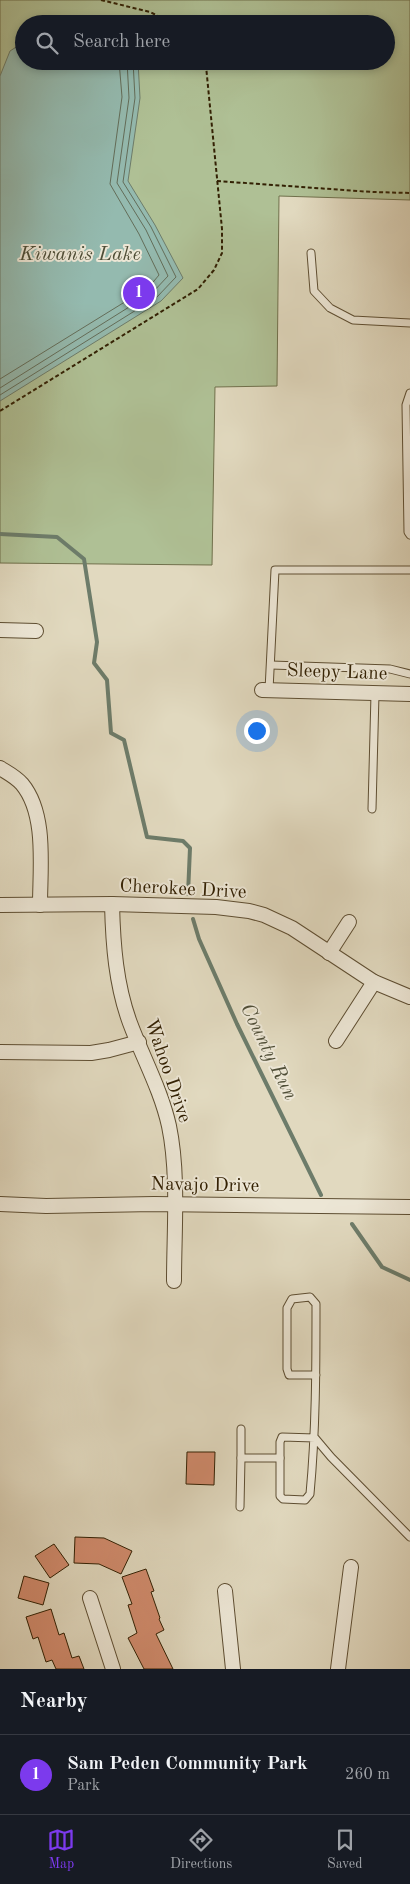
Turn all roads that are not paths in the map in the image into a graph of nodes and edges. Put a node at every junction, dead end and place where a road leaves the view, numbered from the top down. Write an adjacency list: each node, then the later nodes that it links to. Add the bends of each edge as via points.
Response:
1 (311, 254): 2 (lane, via 314,291 330,308 353,320)
2 (410, 323)
3 (410, 392): 4 (lane, via 406,405)
4 (410, 535)
5 (410, 570): 8 (lane, via 275,570)
6 (0, 630): 7 (street)
7 (36, 630)
8 (271, 665): 9 (lane, via 390,669); 10 (lane)
9 (410, 674)
10 (266, 690): 11 (street, Sleepy Lane)
11 (375, 694): 12 (street, Sleepy Lane); 14 (lane)
12 (410, 694)
13 (0, 768): 17 (street, via 21,782 34,804 40,839)
14 (372, 809)
15 (112, 904): 17 (street, Cherokee Drive); 19 (street, Cherokee Drive, via 216,907 264,914); 23 (street, Wahoo Drive, via 116,969 122,997)
16 (0, 905): 17 (street, Cherokee Drive)
17 (40, 905)
18 (349, 922): 19 (street)
19 (329, 953): 20 (street, Cherokee Drive)
20 (374, 982): 21 (street, Cherokee Drive); 22 (street)
21 (410, 997)
22 (336, 1041)
23 (139, 1042): 24 (street, via 92,1053); 26 (street, Wahoo Drive, via 169,1126)
24 (0, 1052)
25 (0, 1204): 26 (street, Navajo Drive)
26 (174, 1205): 27 (street, Navajo Drive); 28 (street, Wahoo Drive)
27 (410, 1207)
28 (174, 1281)
29 (316, 1374): 29 (lane, via 316,1304 310,1297 292,1299 287,1308 287,1369 289,1374); 31 (lane)
30 (242, 1429): 32 (lane)
31 (315, 1438): 33 (lane, via 282,1437); 33 (lane, via 310,1494 305,1500 280,1496); 35 (lane)
32 (242, 1458): 33 (lane); 34 (lane)
33 (280, 1458)
34 (240, 1507)
35 (410, 1537)
36 (351, 1567): 41 (street)
37 (225, 1591): 40 (street)
38 (90, 1598): 39 (street)
39 (113, 1669)
40 (233, 1669)
41 (338, 1669)

